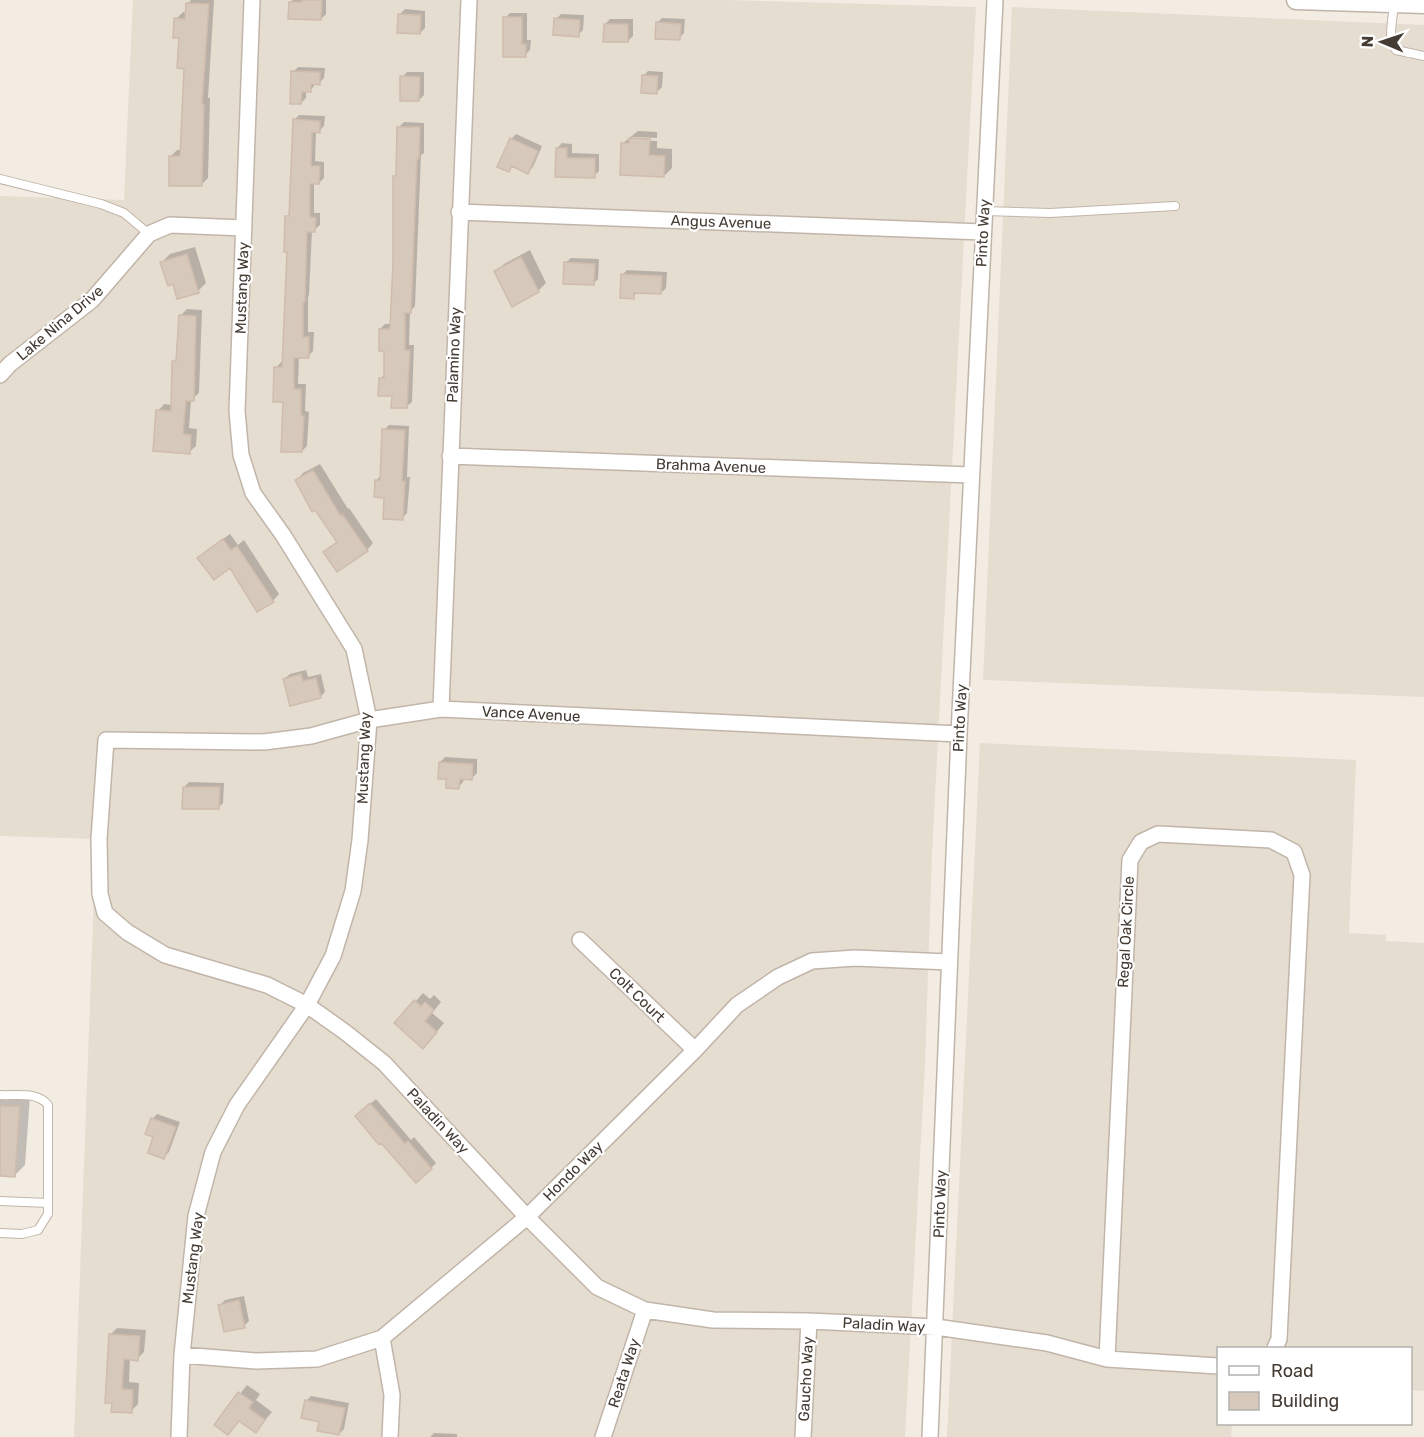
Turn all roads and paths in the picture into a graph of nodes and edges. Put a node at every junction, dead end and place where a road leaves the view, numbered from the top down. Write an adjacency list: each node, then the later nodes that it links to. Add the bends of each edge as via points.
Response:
1 (252, 0): 12 (street, Mustang Way)
2 (469, 0): 11 (street, Palamino Way)
3 (995, 0): 10 (street, Pinto Way)
4 (1296, 0): 5 (street)
5 (1394, 3): 6 (street); 7 (lane, via 1392,45 1396,50)
6 (1424, 4)
7 (1424, 56)
8 (0, 179): 14 (lane, via 101,204 124,213)
9 (1175, 206): 10 (lane, via 1050,213)
10 (984, 211): 13 (street, Pinto Way)
11 (459, 212): 13 (street, Angus Avenue); 16 (street, Palamino Way)
12 (244, 228): 14 (street, via 170,225); 19 (street, Mustang Way, via 237,411 241,455 253,493 354,649)
13 (983, 232): 17 (street, Pinto Way)
14 (149, 234): 15 (street, Lake Nina Drive, via 92,300)
15 (0, 375)
16 (450, 456): 17 (street, Brahma Avenue); 18 (street, Palamino Way)
17 (971, 475): 20 (street, Pinto Way)
18 (441, 709): 19 (street, Vance Avenue); 20 (street, Vance Avenue)
19 (369, 720): 21 (street, Vance Avenue, via 311,736 264,742); 24 (street, Mustang Way, via 353,891 333,956)
20 (959, 734): 23 (street, Pinto Way)
21 (106, 740): 24 (street, Paladin Way, via 99,838 100,894 105,913 165,955 267,985)
22 (580, 940): 25 (street, Colt Court)
23 (949, 962): 25 (street, Hondo Way, via 855,958 812,961 778,977 737,1005); 33 (street, Pinto Way)
24 (307, 1005): 29 (street, Paladin Way, via 384,1063); 36 (street, Mustang Way, via 237,1105 213,1152 196,1216)
25 (695, 1050): 29 (street, Hondo Way)
26 (0, 1095): 28 (lane, via 36,1096 48,1105)
27 (0, 1202): 28 (lane)
28 (48, 1203): 30 (lane, via 48,1214 38,1230)
29 (526, 1217): 31 (street, Paladin Way, via 597,1287); 34 (street, Hondo Way)
30 (0, 1233)
31 (645, 1310): 32 (street, Paladin Way, via 713,1320); 41 (street, Reata Way)
32 (809, 1321): 33 (street, Paladin Way); 42 (street, Gaucho Way)
33 (936, 1327): 37 (street, via 1047,1343); 43 (street, Pinto Way)
34 (382, 1338): 36 (street, Hondo Way, via 317,1359 256,1361); 40 (street, via 392,1395)
35 (1275, 1347): 37 (street, Regal Oak Circle, via 1279,1339 1302,875 1294,852 1271,840 1158,834 1141,843 1130,860)
36 (182, 1355): 39 (street, Mustang Way)
37 (1107, 1359): 38 (street)
38 (1217, 1366)
39 (179, 1437)
40 (390, 1437)
41 (603, 1437)
42 (803, 1437)
43 (930, 1437)

